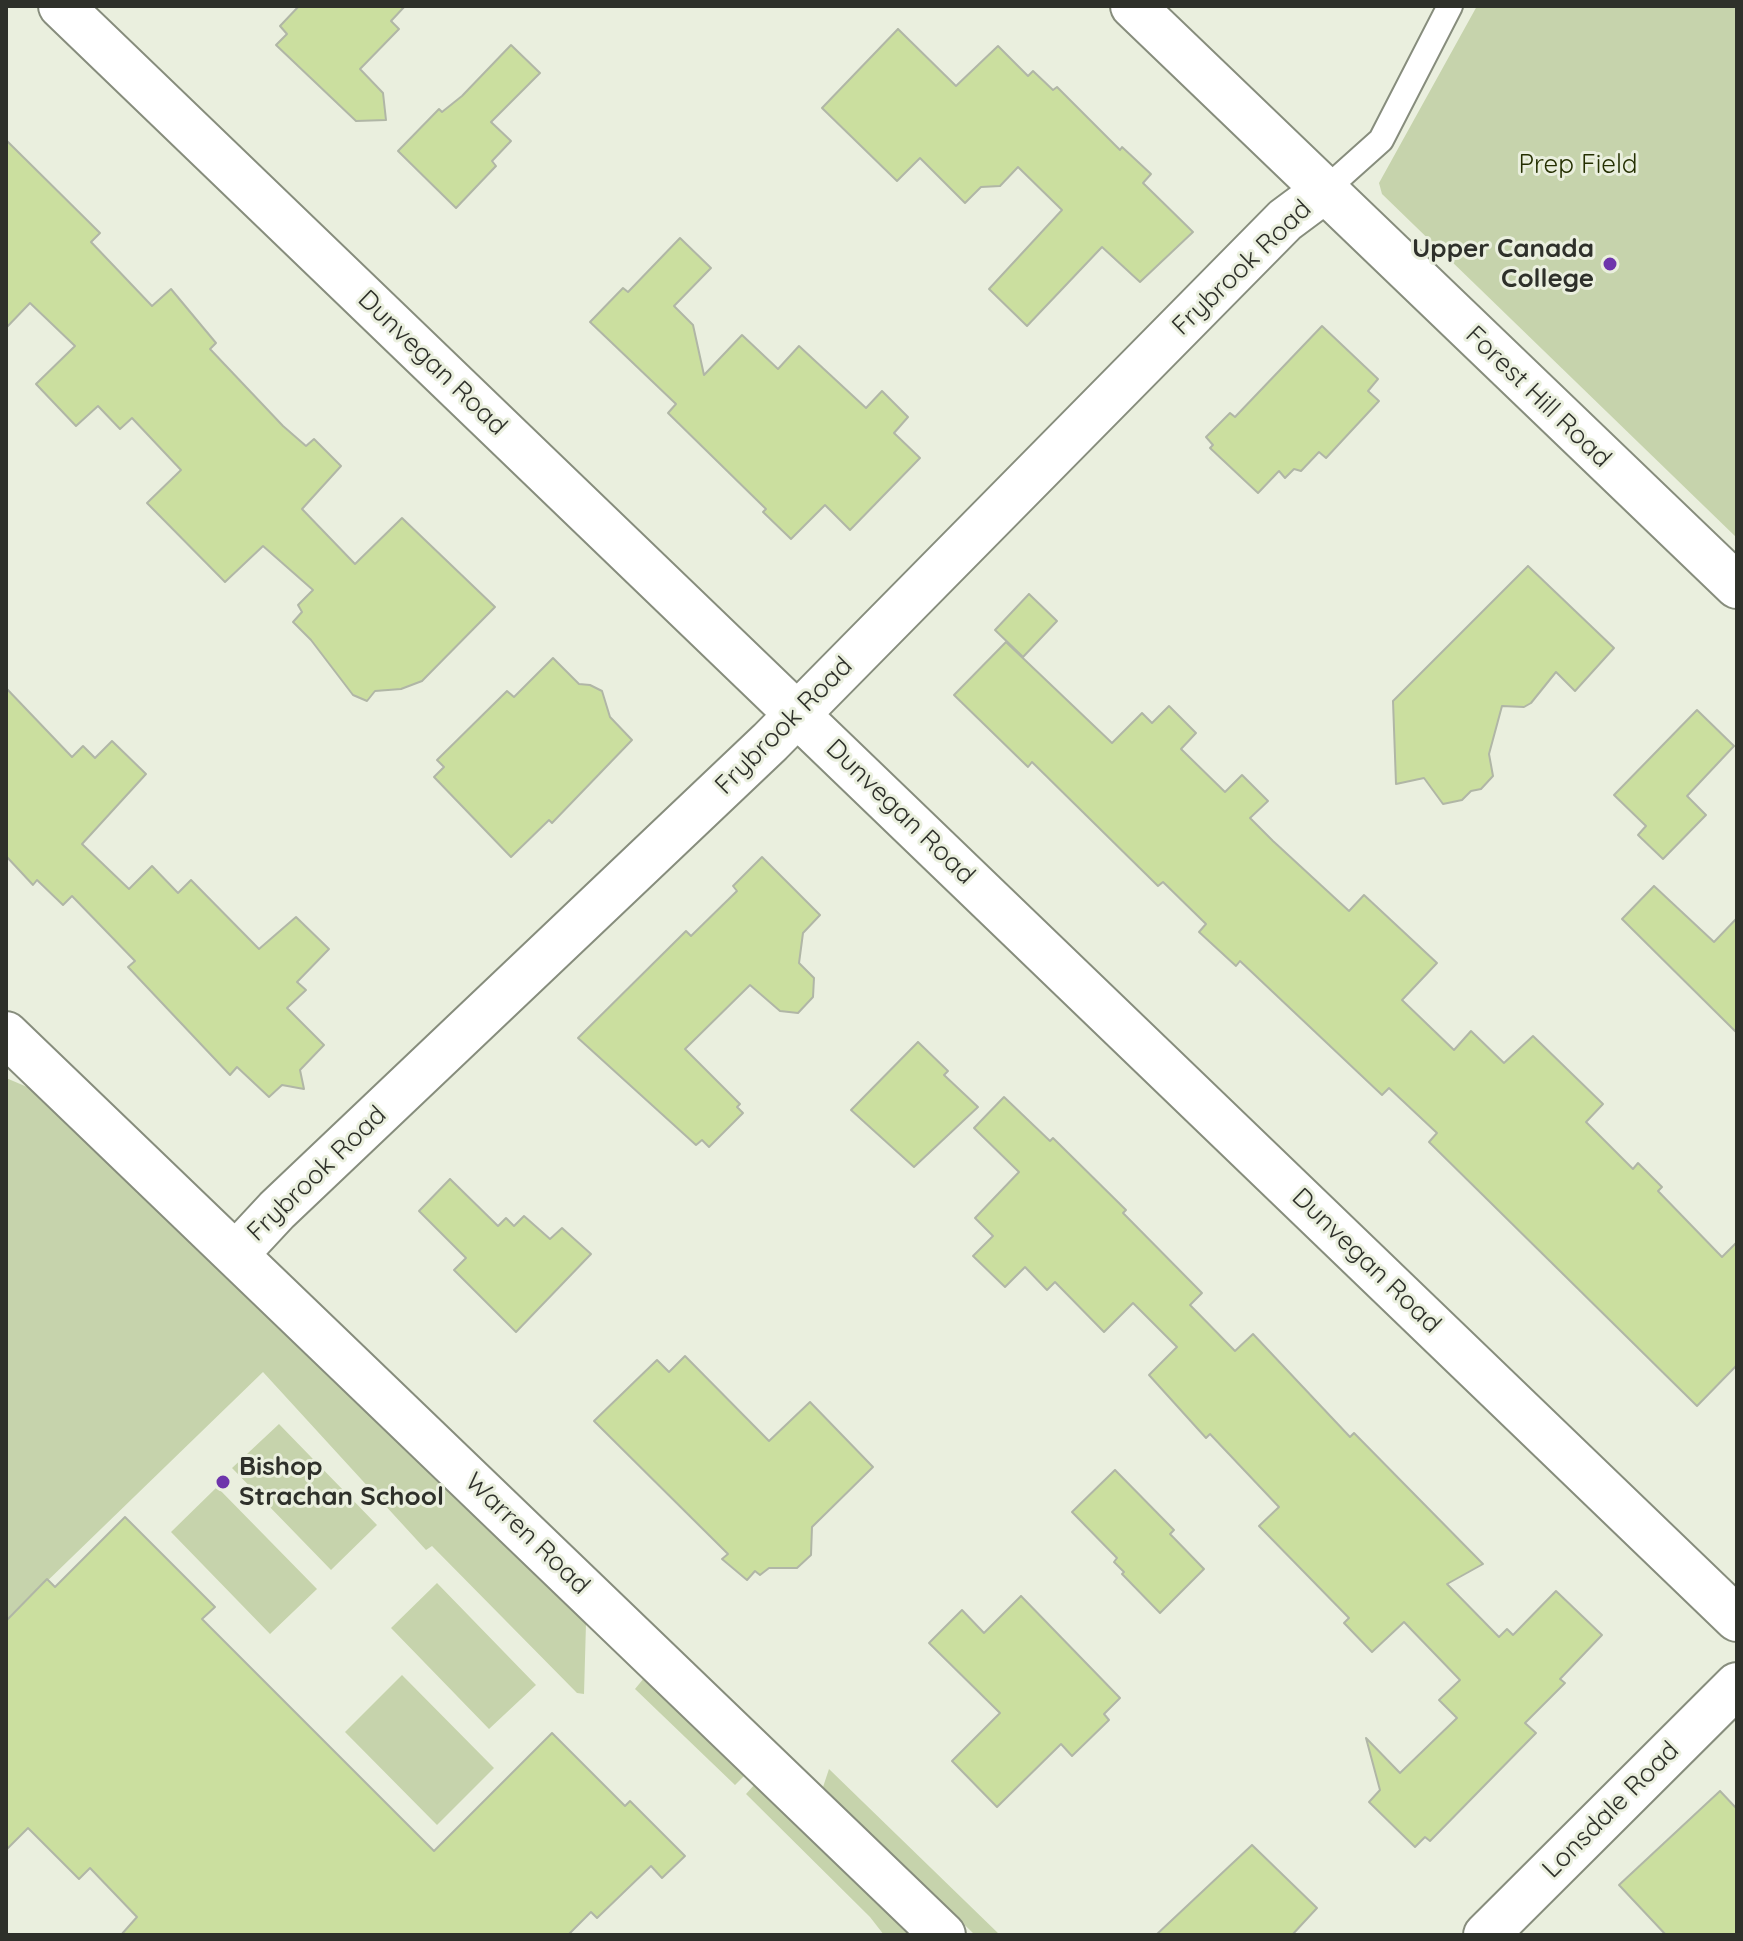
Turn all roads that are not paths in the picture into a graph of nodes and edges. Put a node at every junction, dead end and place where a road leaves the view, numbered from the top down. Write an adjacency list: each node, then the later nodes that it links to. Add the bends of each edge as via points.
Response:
1 (61, 6): 6 (street, Dunvegan Road)
2 (1133, 6): 4 (street, Forest Hill Road)
3 (1450, 6): 4 (lane, via 1381,140)
4 (1324, 191): 5 (street, Forest Hill Road); 6 (street, Frybrook Road, via 1285,220)
5 (1737, 586)
6 (798, 714): 8 (street, Frybrook Road); 9 (street, Dunvegan Road)
7 (6, 1034): 8 (street, Warren Road)
8 (237, 1253): 11 (street, Warren Road)
9 (1737, 1619)
10 (1737, 1685): 12 (street, Lonsdale Road)
11 (943, 1935)
12 (1486, 1935)

